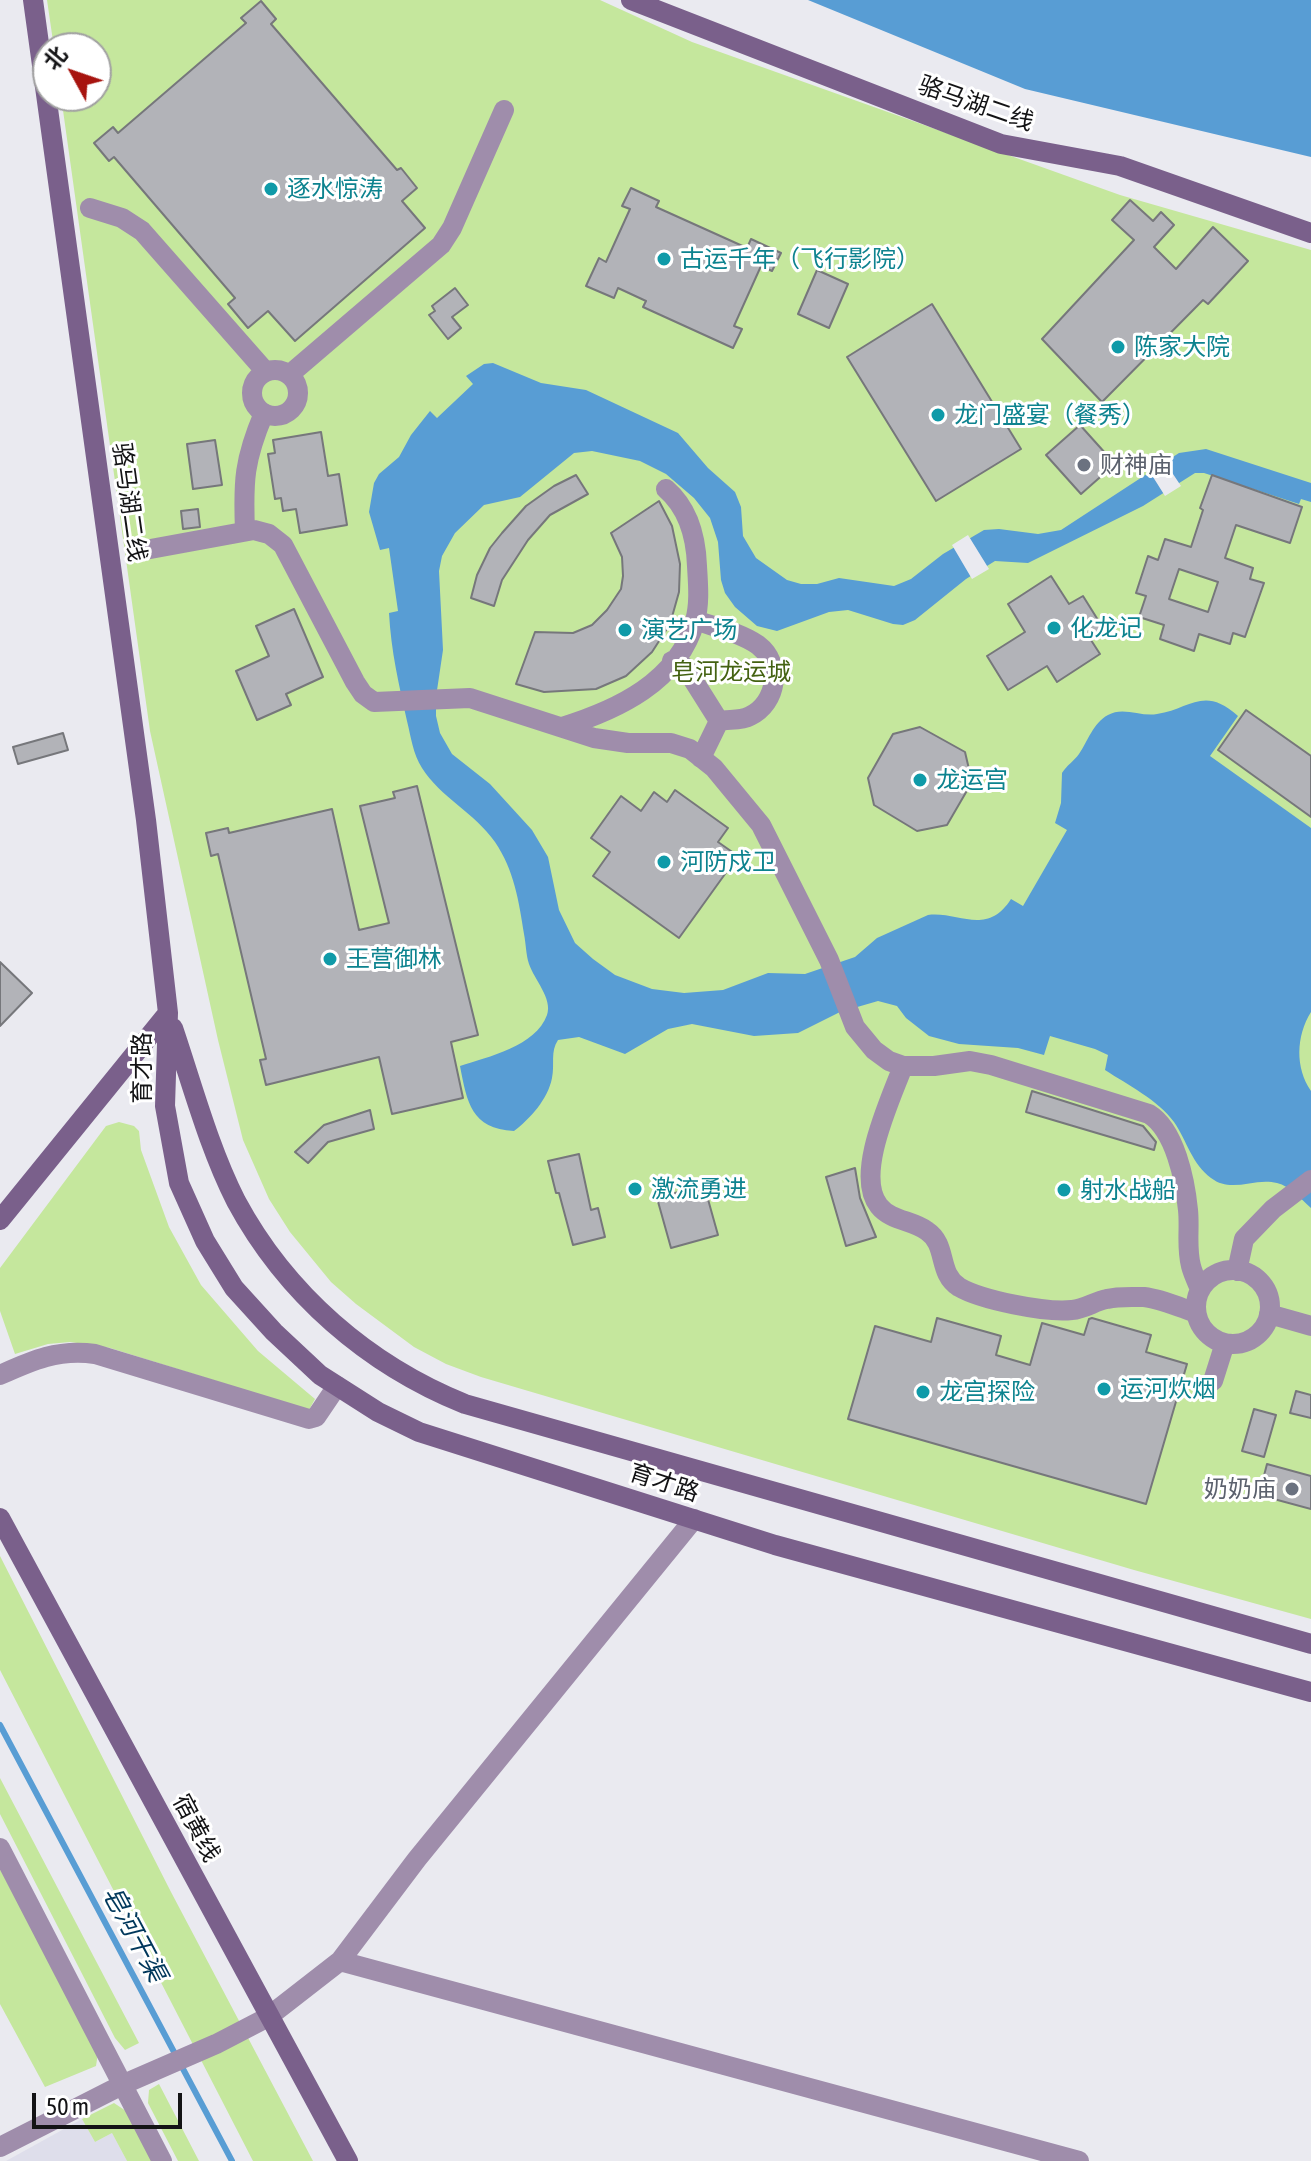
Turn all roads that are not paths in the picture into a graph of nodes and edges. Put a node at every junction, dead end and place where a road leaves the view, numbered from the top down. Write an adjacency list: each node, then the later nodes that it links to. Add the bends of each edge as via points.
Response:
1 (33, 0): 17 (street, 骆马湖二线)
2 (631, 0): 5 (street, 骆马湖二线, via 1001,144 1120,166)
3 (504, 110): 7 (street, via 441,245)
4 (90, 208): 6 (street, via 142,231)
5 (1311, 233)
6 (266, 372): 7 (street); 8 (street, via 255,382 252,396)
7 (289, 375): 8 (street, via 298,387 296,403 285,414)
8 (264, 413): 10 (street, via 243,483)
9 (666, 489): 12 (street, via 691,526 697,556)
10 (245, 531): 11 (street); 15 (street, via 269,534 283,545 355,682 374,702 470,698)
11 (145, 550)
12 (695, 620): 13 (street); 14 (street, via 757,644 770,656 775,671 771,696 760,710 747,718)
13 (672, 661): 14 (street, via 685,667); 15 (street, via 630,700)
14 (719, 721): 16 (street)
15 (562, 727): 16 (street, via 628,743 671,743)
16 (701, 758): 18 (street, via 761,825 829,960 855,1027 874,1050)
17 (168, 1013): 20 (street); 29 (street, 育才路, via 165,1106 179,1183 205,1241 234,1288 274,1332); 32 (street, 育才路, via 235,1198 267,1253 337,1327 431,1391)
18 (903, 1066): 22 (street, via 980,1063 1158,1119 1171,1141 1184,1187 1187,1243); 23 (street, via 870,1162 871,1184 877,1204 928,1231 939,1243 946,1276 960,1288 1033,1309 1070,1311 1106,1299 1143,1297)
19 (1311, 1180): 21 (street, via 1244,1239)
20 (0, 1220)
21 (1237, 1271): 22 (street, via 1219,1273); 24 (street, via 1263,1285)
22 (1200, 1289): 23 (street)
23 (1196, 1313): 26 (street, via 1207,1334)
24 (1269, 1314): 25 (street); 26 (street, via 1251,1339)
25 (1311, 1326)
26 (1225, 1343): 28 (street)
27 (0, 1375): 29 (street, via 52,1354 95,1354 309,1419 316,1417)
28 (1213, 1381)
29 (337, 1386): 31 (street, 育才路, via 419,1432)
30 (0, 1518): 36 (street, 宿黄线)
31 (694, 1519): 33 (street, 育才路); 35 (street)
32 (1311, 1644)
33 (1311, 1692)
34 (0, 1848): 37 (street)
35 (340, 1961): 36 (street); 41 (street)
36 (268, 2017): 37 (street); 40 (street, 宿黄线)
37 (124, 2084): 38 (street); 39 (street)
38 (0, 2147)
39 (162, 2161)
40 (348, 2161)
41 (1079, 2161)

